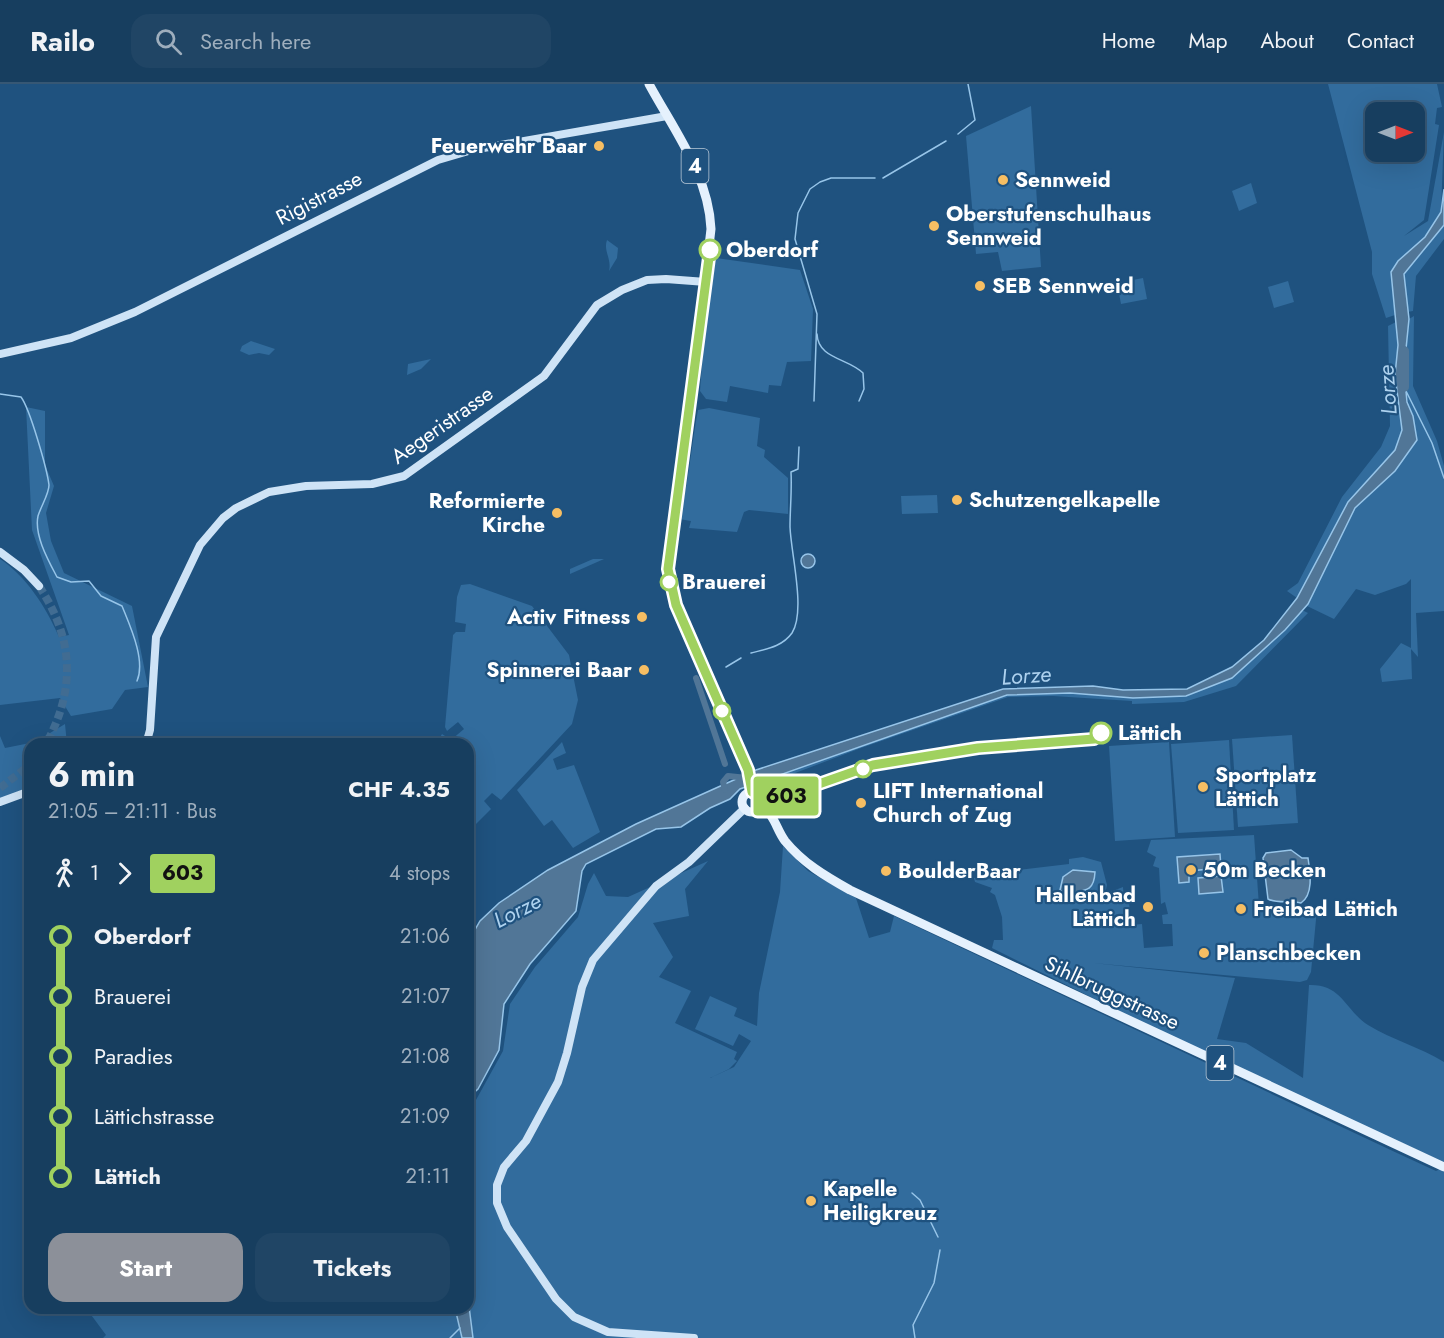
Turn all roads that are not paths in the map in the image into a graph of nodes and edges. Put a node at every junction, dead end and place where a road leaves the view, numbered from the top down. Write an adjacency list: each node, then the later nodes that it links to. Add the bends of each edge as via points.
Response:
1 (650, 84): 2 (main road, 4)
2 (668, 117): 3 (main road, 4, via 707,198 711,229); 4 (street, Rigistrasse, via 472,150 438,160 135,312 71,338)
3 (706, 282): 7 (street, Aegeristrasse, via 647,280 602,302 586,317 544,376 404,476 372,484 306,486 269,492 223,518 200,545 156,637); 8 (main road, 4, via 670,540 669,582 748,770)
4 (0, 354)
5 (0, 552): 6 (street)
6 (39, 586)
7 (148, 738)
8 (752, 789): 11 (main road, via 743,799); 12 (main road, via 760,796)
9 (24, 793): 10 (street)
10 (0, 802)
11 (745, 808): 12 (main road); 14 (street, via 689,862 656,886 593,960 582,987 558,1082 526,1141 504,1167 496,1185 497,1203 507,1227 556,1299 574,1317 608,1332)
12 (758, 809): 13 (main road, Sihlbruggstrasse / 4, via 805,862 856,893)
13 (1444, 1167)
14 (694, 1338)

